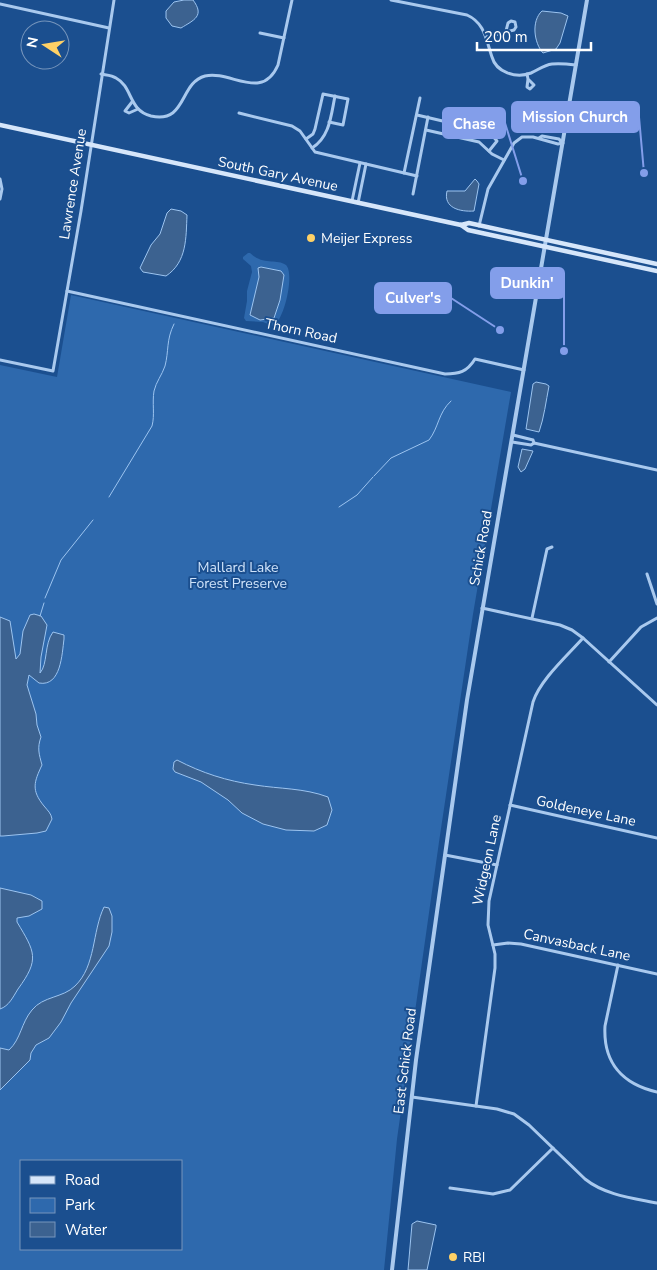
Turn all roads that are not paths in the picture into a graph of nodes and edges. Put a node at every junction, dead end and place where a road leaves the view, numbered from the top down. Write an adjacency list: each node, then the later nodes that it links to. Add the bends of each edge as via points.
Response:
1 (114, 0): 6 (street, Lawrence Avenue)
2 (292, 0): 10 (street)
3 (390, 0): 9 (street, via 467,15 479,22)
4 (587, 0): 11 (street, Schick Road)
5 (0, 4): 6 (street)
6 (109, 28): 12 (street, Lawrence Avenue)
7 (506, 31): 9 (street)
8 (260, 33): 10 (street)
9 (487, 37): 13 (street, via 493,62 499,68 513,74)
10 (284, 38): 18 (street, via 278,65 266,80 251,84 206,76 195,80 188,88 174,113 154,117)
11 (576, 65): 13 (street, via 553,64); 26 (street, Schick Road)
12 (102, 74): 17 (street, via 121,82); 27 (street, Lawrence Avenue)
13 (527, 74): 14 (street)
14 (528, 79)
15 (335, 96): 22 (street); 22 (street, via 348,99 343,125); 25 (street, via 323,94 313,134)
16 (420, 98): 20 (street)
17 (132, 102): 18 (street); 18 (street, via 125,111 129,113)
18 (138, 109)
19 (239, 113): 25 (street, via 292,126)
20 (416, 115): 21 (street); 33 (street)
21 (428, 117): 24 (street); 29 (street, via 490,133 497,141)
22 (329, 122): 28 (street, via 324,137)
23 (0, 125): 27 (main road, South Gary Avenue)
24 (426, 130): 29 (street, via 479,142); 34 (street)
25 (306, 139): 28 (street)
26 (563, 143): 30 (street, via 522,137 514,143); 42 (street, Schick Road)
27 (91, 145): 38 (main road, South Gary Avenue); 46 (street, Lawrence Avenue)
28 (312, 148): 31 (street, via 315,152)
29 (489, 151): 30 (street)
30 (504, 160): 41 (street, via 488,188)
31 (360, 163): 32 (street); 38 (street)
32 (366, 164): 33 (street); 39 (street)
33 (404, 173): 34 (street)
34 (417, 176): 36 (street)
35 (0, 179): 37 (street)
36 (413, 194)
37 (0, 199)
38 (352, 202): 39 (main road, South Gary Avenue)
39 (358, 203): 40 (main road, South Gary Avenue)
40 (461, 225): 41 (main road, South Gary Avenue); 43 (main road, South Gary Avenue, via 468,230)
41 (479, 226): 42 (main road, South Gary Avenue)
42 (546, 240): 43 (street, Schick Road); 44 (main road, South Gary Avenue)
43 (545, 247): 45 (main road, South Gary Avenue); 48 (street, Schick Road)
44 (657, 264)
45 (657, 271)
46 (67, 290): 47 (street, Lawrence Avenue, via 53,371); 48 (street, Thorn Road, via 445,374 460,374 475,359)
47 (0, 360)
48 (524, 370): 49 (street, Schick Road)
49 (513, 435): 50 (street, Schick Road); 51 (street)
50 (512, 442): 51 (street); 56 (street, Schick Road)
51 (534, 443): 52 (street)
52 (657, 470)
53 (552, 547): 57 (street, via 547,550)
54 (647, 574): 55 (street)
55 (657, 604)
56 (482, 608): 57 (street); 64 (street, Schick Road)
57 (532, 618): 59 (street, via 560,625)
58 (657, 618): 60 (street, via 641,627)
59 (583, 638): 60 (street); 62 (street, Widgeon Lane, via 534,696)
60 (609, 662): 61 (street)
61 (657, 706)
62 (510, 805): 63 (street, Goldeneye Lane); 65 (street, Widgeon Lane)
63 (657, 838)
64 (444, 854): 65 (street); 70 (street, East Schick Road)
65 (496, 865): 66 (street, Widgeon Lane, via 487,911)
66 (493, 945): 67 (street, Canvasback Lane, via 521,944); 71 (street, Widgeon Lane, via 495,968)
67 (618, 965): 68 (street, Canvasback Lane); 69 (street, via 605,1026 610,1057 629,1081)
68 (657, 974)
69 (657, 1092)
70 (411, 1097): 71 (street); 75 (street, East Schick Road)
71 (476, 1106): 72 (street, via 514,1114)
72 (553, 1148): 73 (street, via 510,1190 493,1194); 74 (street, via 596,1187)
73 (450, 1188)
74 (657, 1203)
75 (392, 1270)

